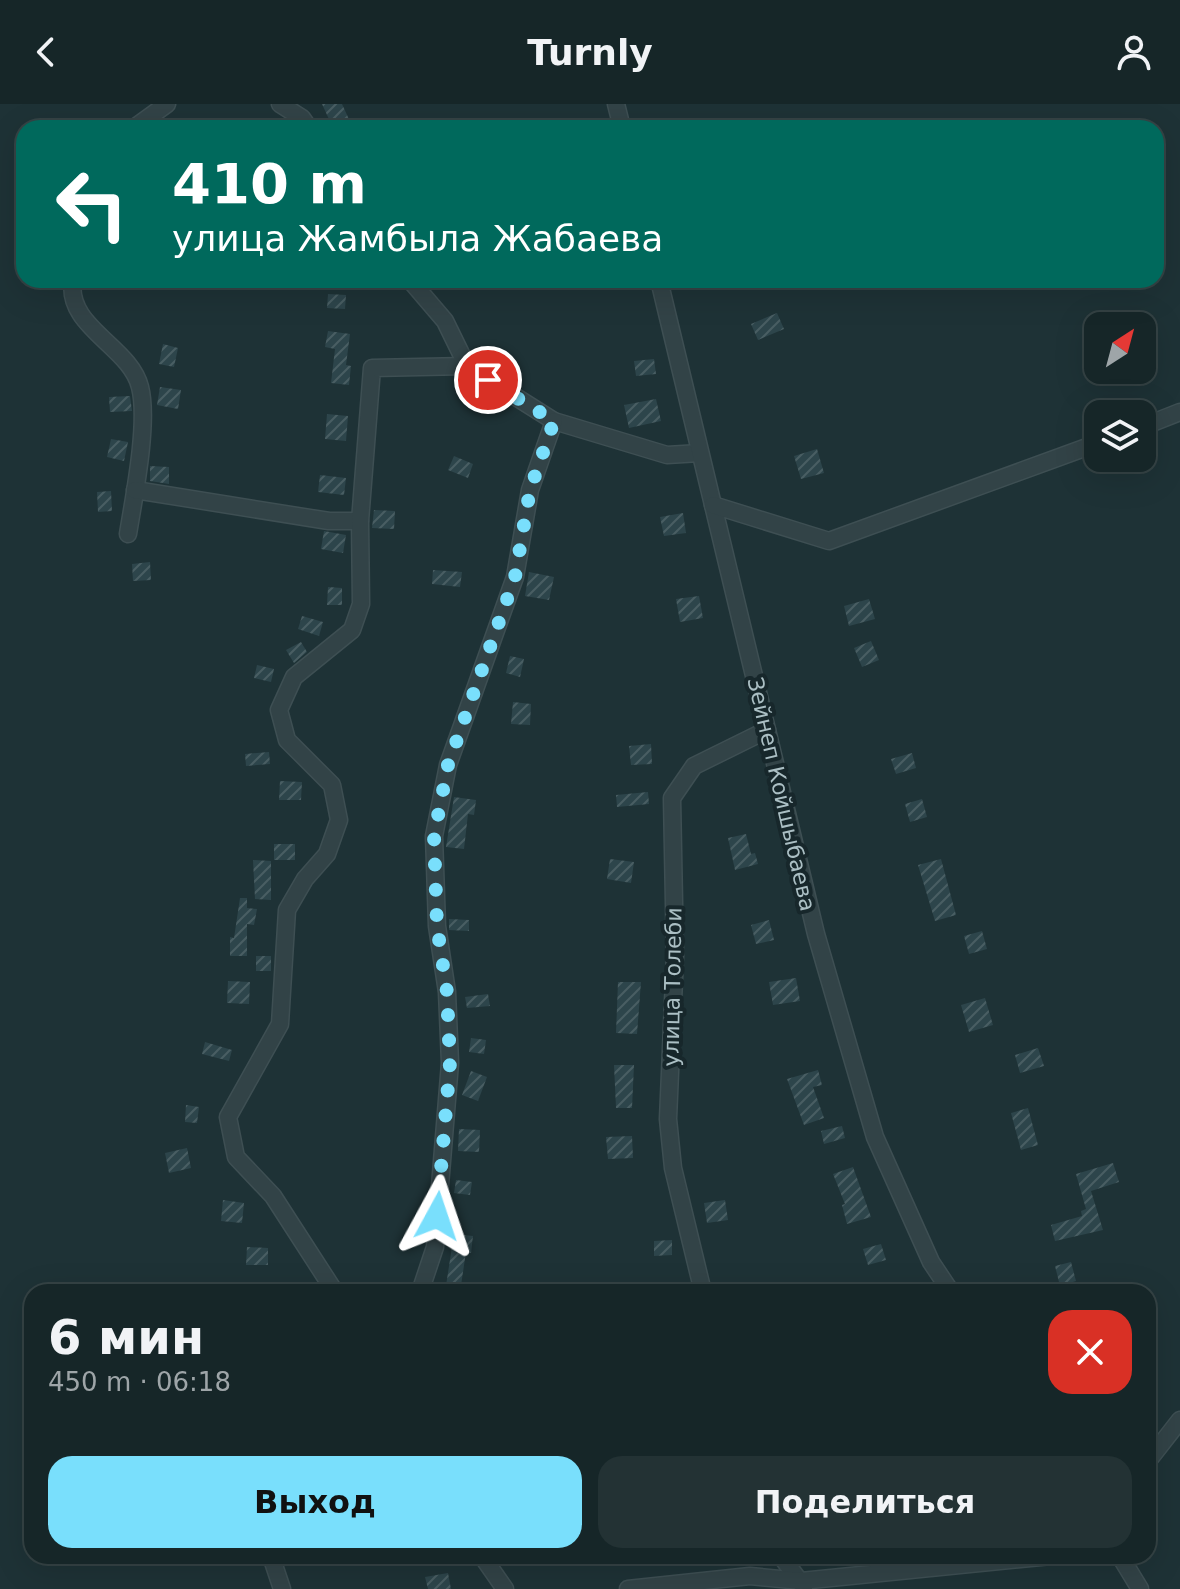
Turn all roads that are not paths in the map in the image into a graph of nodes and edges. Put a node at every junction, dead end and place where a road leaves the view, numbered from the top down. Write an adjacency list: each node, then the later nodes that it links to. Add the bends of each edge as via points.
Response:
1 (167, 104): 3 (street)
2 (280, 104): 4 (street)
3 (145, 120)
4 (303, 120)
5 (71, 288): 14 (street, via 82,316 140,384 143,406)
6 (417, 288): 8 (street, via 445,321)
7 (661, 288): 13 (street, Зейнеп Койшыбаева)
8 (467, 366): 10 (street); 16 (street, via 372,368)
9 (1180, 412): 11 (street)
10 (554, 421): 13 (street, via 667,455); 20 (street, via 530,490 515,577 448,765 434,836 450,1063 435,1247)
11 (1156, 421)
12 (1084, 448): 15 (street, via 829,541)
13 (700, 453): 15 (street, Зейнеп Койшыбаева)
14 (135, 490): 16 (street, via 329,521); 17 (street)
15 (713, 505): 18 (street, Зейнеп Койшыбаева)
16 (360, 521): 19 (street, via 361,604 352,630 294,677 279,710 287,740 332,785 339,820 327,854 287,910 280,1024 228,1117 236,1157 273,1196)
17 (128, 534)
18 (767, 730): 21 (street, улица Толеби, via 694,766 672,798 675,956 668,1119 673,1168); 22 (street, Зейнеп Койшыбаева, via 816,934 875,1137)
19 (326, 1284)
20 (423, 1284)
21 (702, 1284)
22 (946, 1284)
23 (1180, 1420): 24 (street)
24 (1156, 1451)
25 (274, 1564): 31 (street)
26 (488, 1564): 32 (street)
27 (787, 1564): 30 (street)
28 (983, 1564): 30 (street)
29 (1125, 1564): 34 (street)
30 (803, 1585): 33 (street, via 750,1576)
31 (282, 1589)
32 (505, 1589)
33 (628, 1589)
34 (1140, 1589)

